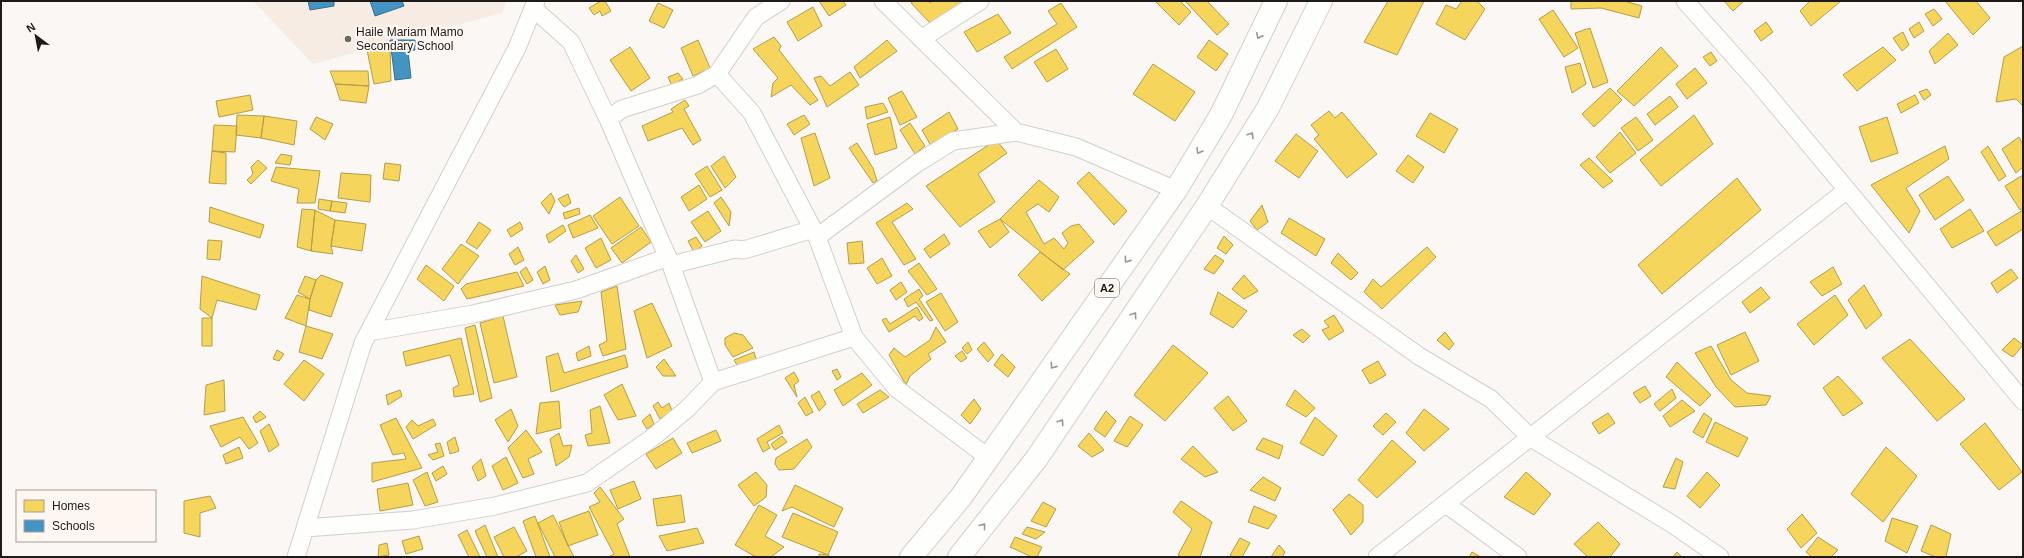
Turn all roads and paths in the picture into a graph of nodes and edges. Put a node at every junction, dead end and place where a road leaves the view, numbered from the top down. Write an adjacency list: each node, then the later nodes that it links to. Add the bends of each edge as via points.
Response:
1 (781, 1): 9 (street, via 756,17)
2 (883, 1): 8 (street)
3 (980, 1): 8 (street)
4 (1276, 1): 12 (highway, A2, one-way to 12, via 1221,115)
5 (1321, 1): 14 (highway, one-way to 5, via 1268,108)
6 (1685, 1): 13 (street, via 1758,83)
7 (535, 4): 10 (street, via 571,42); 17 (street, via 517,48)
8 (921, 39): 11 (street)
9 (717, 74): 10 (street, via 698,85 622,110); 15 (street, via 752,113)
10 (608, 119): 16 (street)
11 (1016, 132): 12 (street, via 1076,147); 15 (street, via 954,141)
12 (1176, 190): 22 (highway, A2, one-way to 22)
13 (1847, 190): 20 (street); 21 (street)
14 (1207, 206): 21 (street, via 1419,356 1491,399); 27 (highway, one-way to 14, via 1037,458)
15 (815, 233): 16 (street, via 744,250 736,249); 18 (street)
16 (670, 261): 17 (street, via 576,290 473,314); 19 (street)
17 (369, 332): 24 (street, via 363,343)
18 (854, 336): 19 (street); 22 (street, via 897,389)
19 (714, 382): 24 (street, via 652,438 587,483 495,506 413,520)
20 (2023, 401)
21 (1531, 438): 23 (street); 30 (street, via 1672,524)
22 (989, 458): 26 (highway, A2, via 962,497)
23 (1446, 504): 28 (street); 29 (street)
24 (305, 528): 25 (street)
25 (296, 557)
26 (911, 557)
27 (959, 557)
28 (1377, 557)
29 (1518, 557)
30 (1720, 557)

